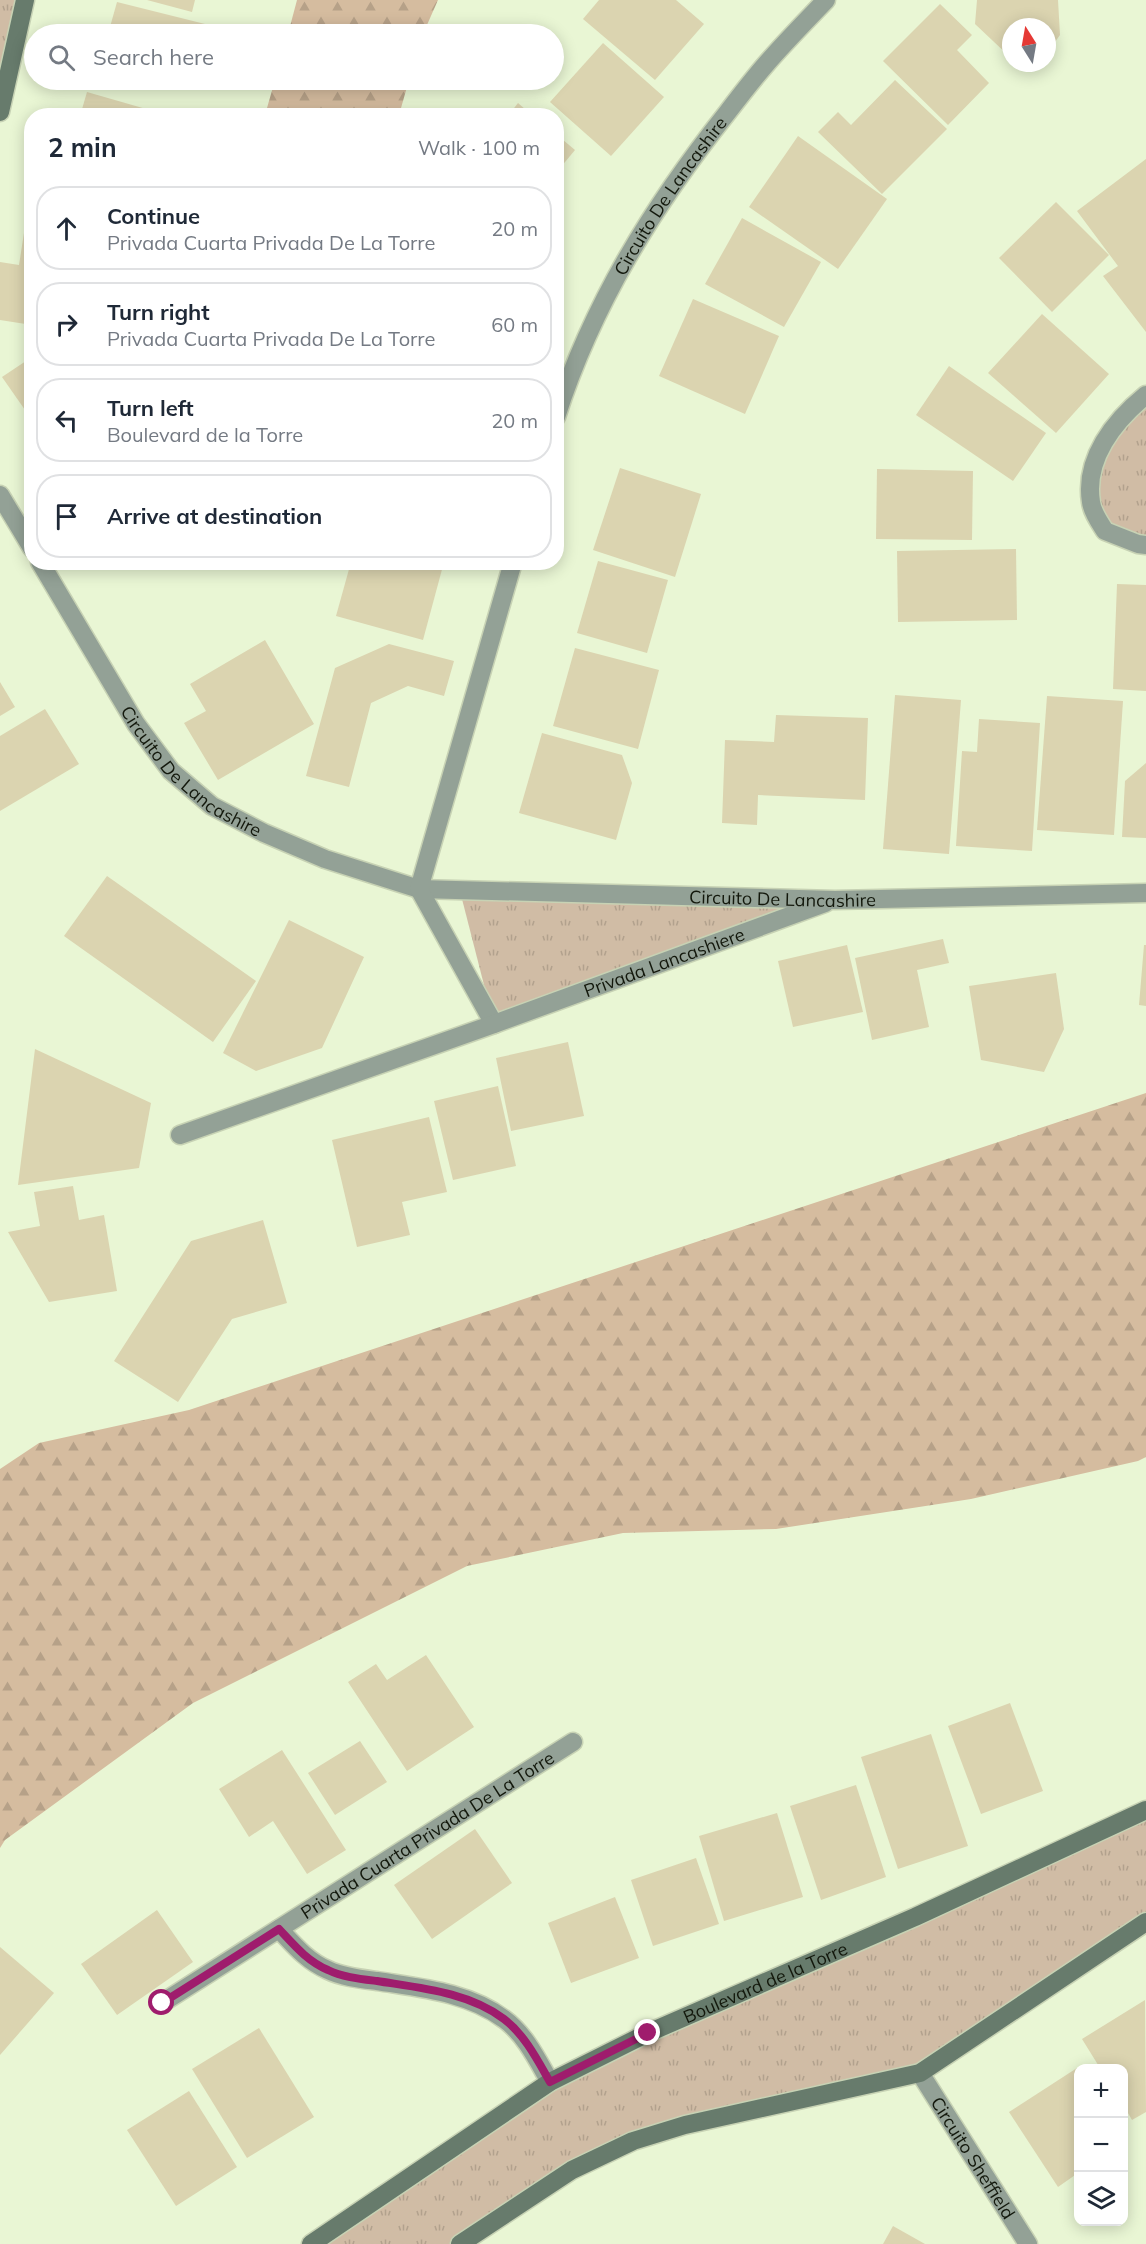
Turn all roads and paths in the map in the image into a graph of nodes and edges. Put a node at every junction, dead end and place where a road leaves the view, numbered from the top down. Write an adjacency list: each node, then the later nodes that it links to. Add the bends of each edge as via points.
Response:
1 (24, 0): 3 (street)
2 (826, 0): 4 (street, Circuito De Lancashire, via 766,64 636,240 597,315)
3 (0, 112)
4 (564, 394)
5 (1146, 395): 8 (street, via 1104,440 1090,473 1091,504 1105,531)
6 (0, 495): 7 (street)
7 (24, 535)
8 (1146, 545)
9 (45, 570): 11 (street, Circuito De Lancashire, via 136,724 171,771 212,806 325,859)
10 (511, 570): 11 (street)
11 (419, 889): 13 (street, Circuito De Lancashire); 14 (street)
12 (1146, 893): 13 (street, Circuito De Lancashire)
13 (836, 900): 14 (street, Privada Lancashiere)
14 (494, 1024): 15 (street, Privada Lancashiere)
15 (180, 1135)
16 (573, 1742): 19 (street, Privada Cuarta Privada De La Torre)
17 (1146, 1810): 22 (street, Boulevard de la Torre, via 915,1917 648,2033)
18 (1146, 1922): 21 (street)
19 (279, 1929): 20 (street, Privada Cuarta Privada De La Torre); 22 (street, Privada Cuarta Privada De La Torre, via 302,1954 328,1971 467,1999 505,2019 530,2048)
20 (162, 2003)
21 (920, 2073): 24 (street, via 685,2125 633,2141 572,2170); 25 (street, Circuito Sheffield)
22 (550, 2082): 23 (street, Boulevard de la Torre)
23 (310, 2244)
24 (460, 2244)
25 (1028, 2244)

